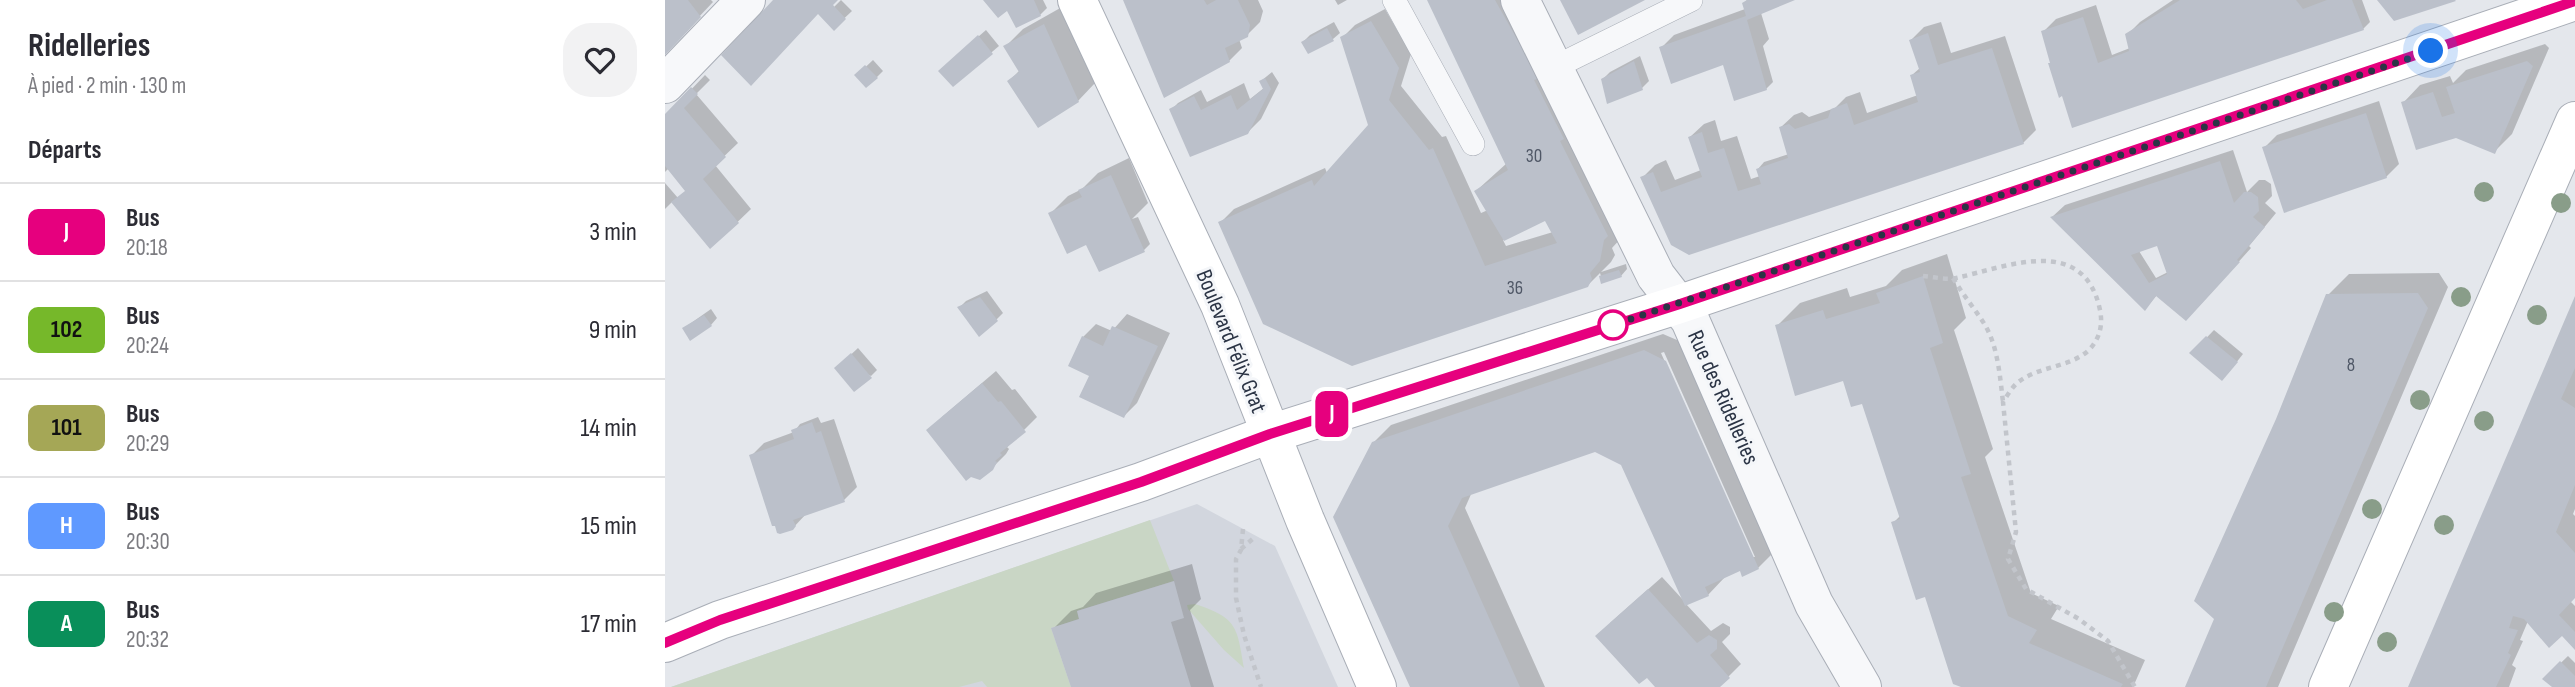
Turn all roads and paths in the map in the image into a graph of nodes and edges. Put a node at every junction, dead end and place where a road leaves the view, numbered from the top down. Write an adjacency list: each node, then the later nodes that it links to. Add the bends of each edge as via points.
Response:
1 (746, 0): 8 (street)
2 (1077, 0): 15 (main road, Boulevard Félix Grat, via 1220,305)
3 (1394, 0): 10 (lane)
4 (1520, 0): 7 (street, Rue des Ridelleries)
5 (1691, 0): 7 (lane)
6 (2575, 1): 13 (main road)
7 (1553, 68): 13 (street, Rue des Ridelleries, via 1656,276)
8 (665, 84)
9 (2575, 121): 24 (main road)
10 (1473, 144)
11 (1923, 276): 12 (path)
12 (1953, 278): 14 (path, via 1986,326); 14 (path, via 2007,263 2062,262 2083,276 2097,297 2102,320 2099,337 2087,351 2017,383)
13 (1680, 304): 15 (main road); 22 (street, Rue des Ridelleries, via 1814,604)
14 (2003, 402): 23 (path, via 2016,532 2008,559 2026,589 2079,619 2108,642)
15 (1270, 434): 19 (main road, via 1141,482 720,620); 21 (main road, Boulevard Félix Grat)
16 (1243, 529): 18 (path)
17 (1256, 536): 18 (path)
18 (1241, 550): 20 (path, via 1236,559 1236,598)
19 (665, 643)
20 (1261, 687)
21 (1377, 687)
22 (1862, 687)
23 (2135, 687)
24 (2328, 687)

